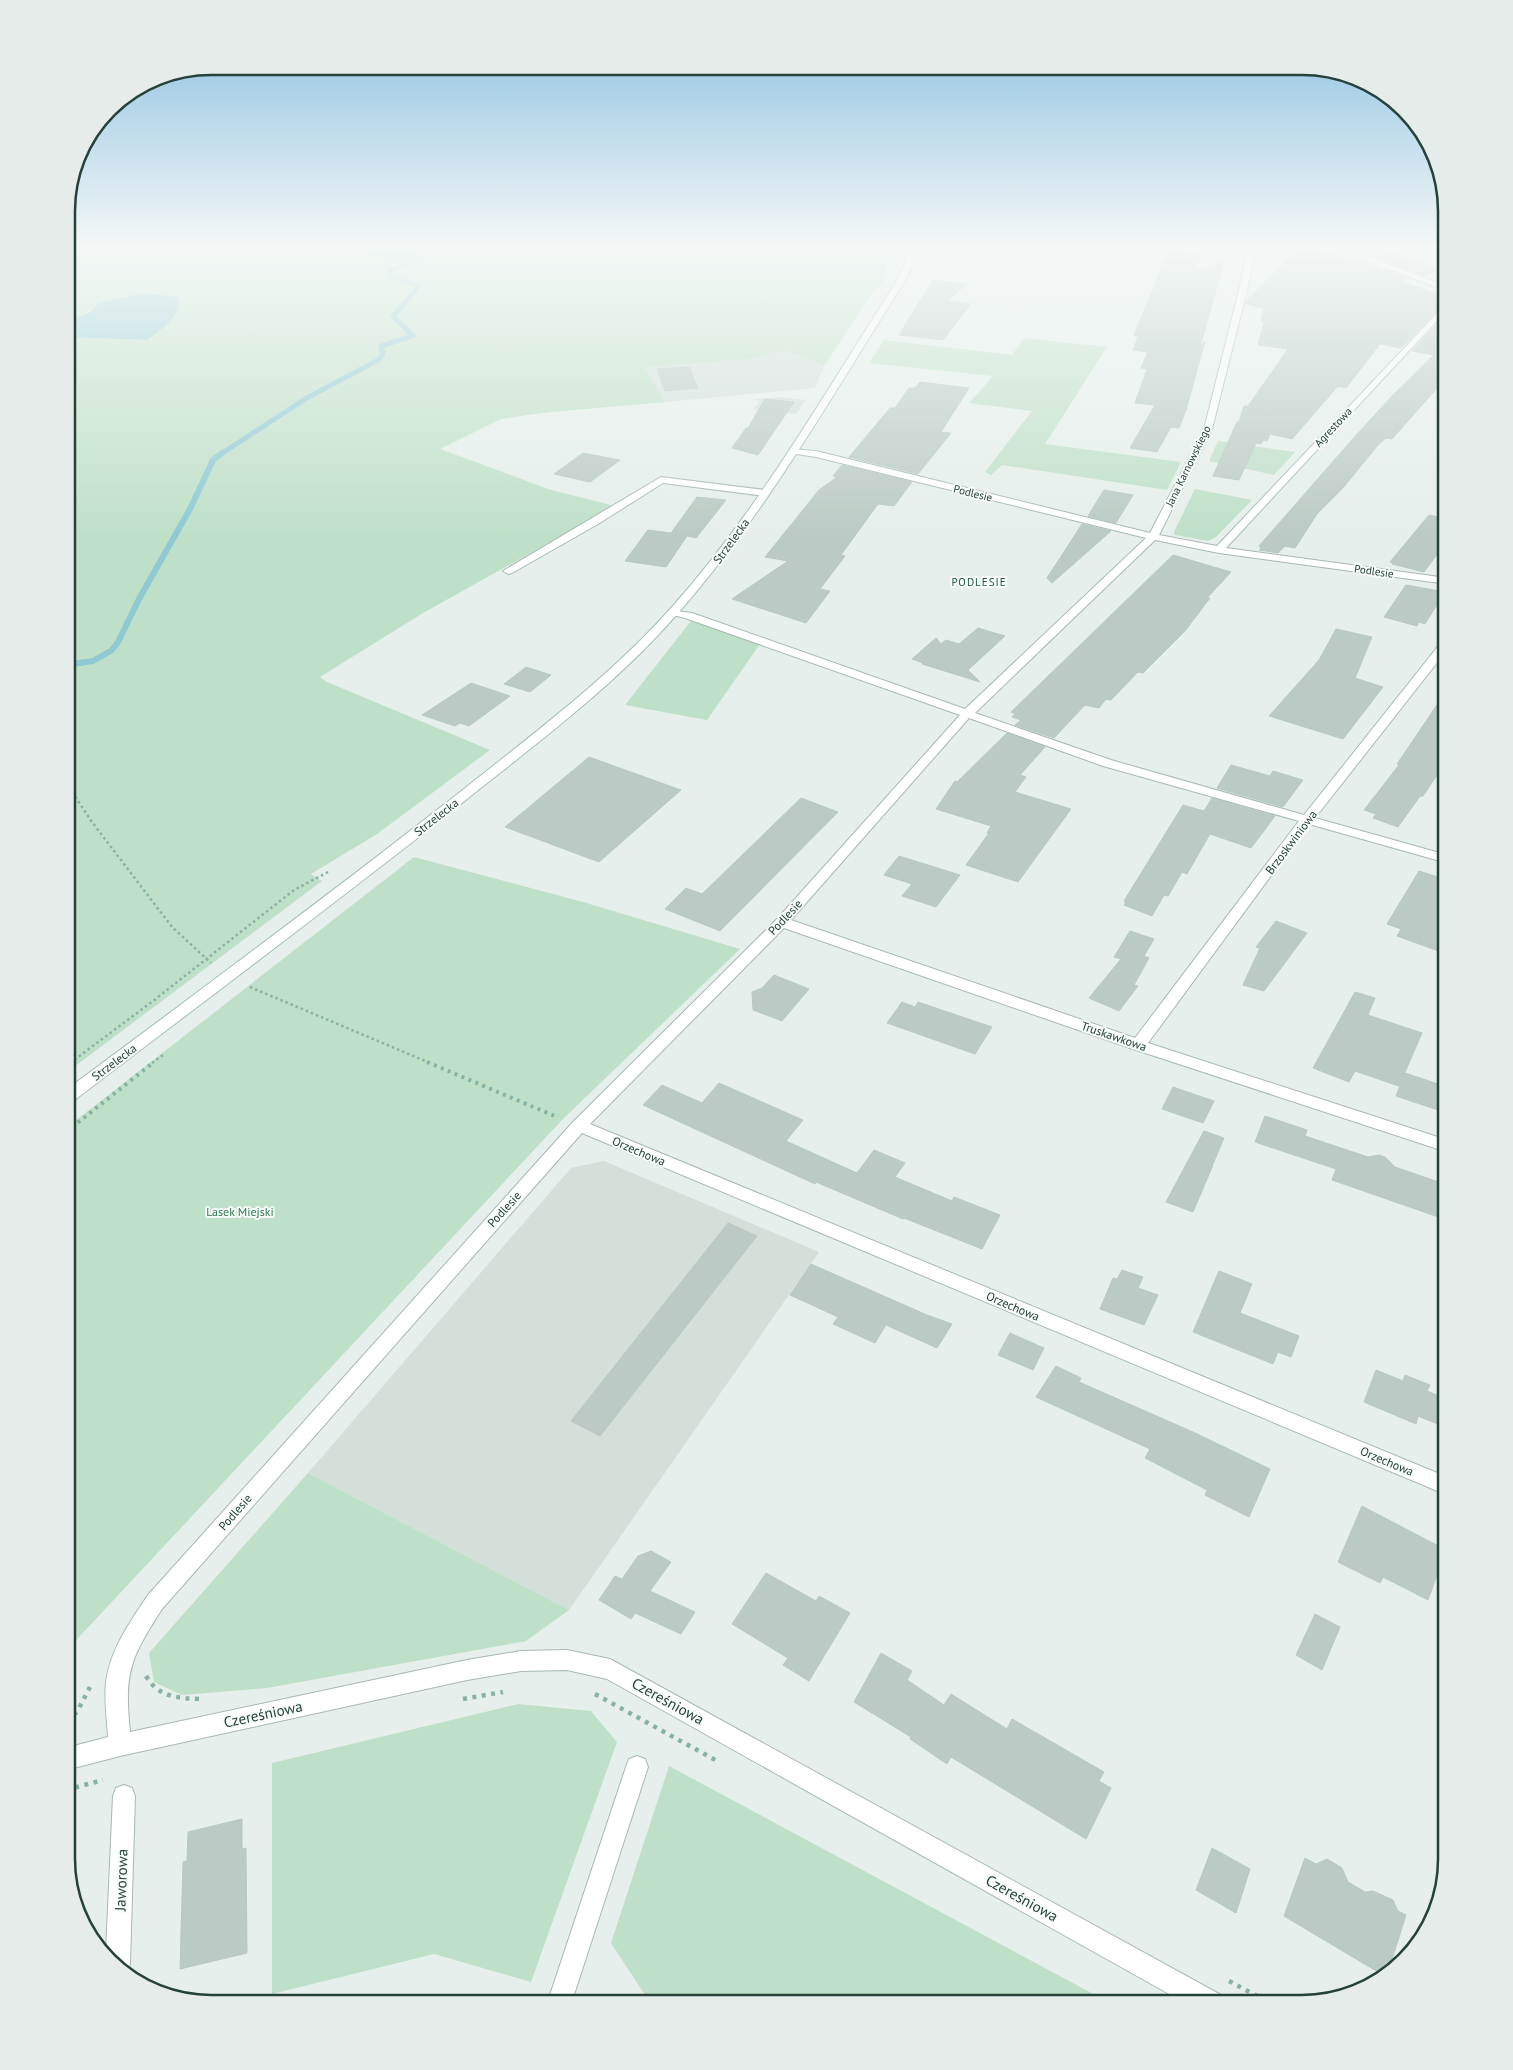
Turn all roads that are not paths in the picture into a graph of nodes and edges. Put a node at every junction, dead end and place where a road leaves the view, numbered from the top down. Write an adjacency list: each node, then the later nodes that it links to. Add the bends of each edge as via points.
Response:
1 (862, 343): 4 (street, Strzelecka)
2 (1230, 343): 6 (street, Jana Karnowskiego, via 1208,429)
3 (1412, 343): 7 (street, Agrestowa)
4 (794, 451): 5 (street, Strzelecka); 6 (street, Podlesie)
5 (765, 493): 8 (street, via 661,480); 10 (street, Strzelecka, via 723,554)
6 (1153, 537): 7 (street, Podlesie); 12 (street, Podlesie)
7 (1219, 550): 9 (street, Podlesie)
8 (508, 571)
9 (1438, 580)
10 (673, 612): 12 (street); 17 (street, Strzelecka, via 621,665 527,744 418,831)
11 (1438, 653): 13 (street, Brzoskwiniowa)
12 (967, 714): 13 (street, via 1107,762); 15 (street, Podlesie)
13 (1306, 820): 14 (street); 16 (street, Brzoskwiniowa)
14 (1438, 857)
15 (782, 922): 16 (street, Truskawkowa); 18 (street, Podlesie)
16 (1138, 1045): 19 (street, Truskawkowa)
17 (75, 1091)
18 (579, 1126): 20 (street, Orzechowa); 21 (street, Podlesie, via 155,1602 136,1630 120,1667 117,1684)
19 (1438, 1143)
20 (1438, 1482)
21 (120, 1745): 22 (street, Czereśniowa); 27 (street, Czereśniowa, via 521,1661 567,1660 610,1669)
22 (75, 1757)
23 (637, 1766): 26 (street)
24 (124, 1796): 25 (street, Jaworowa)
25 (118, 1958)
26 (562, 1995)
27 (1196, 1995)

